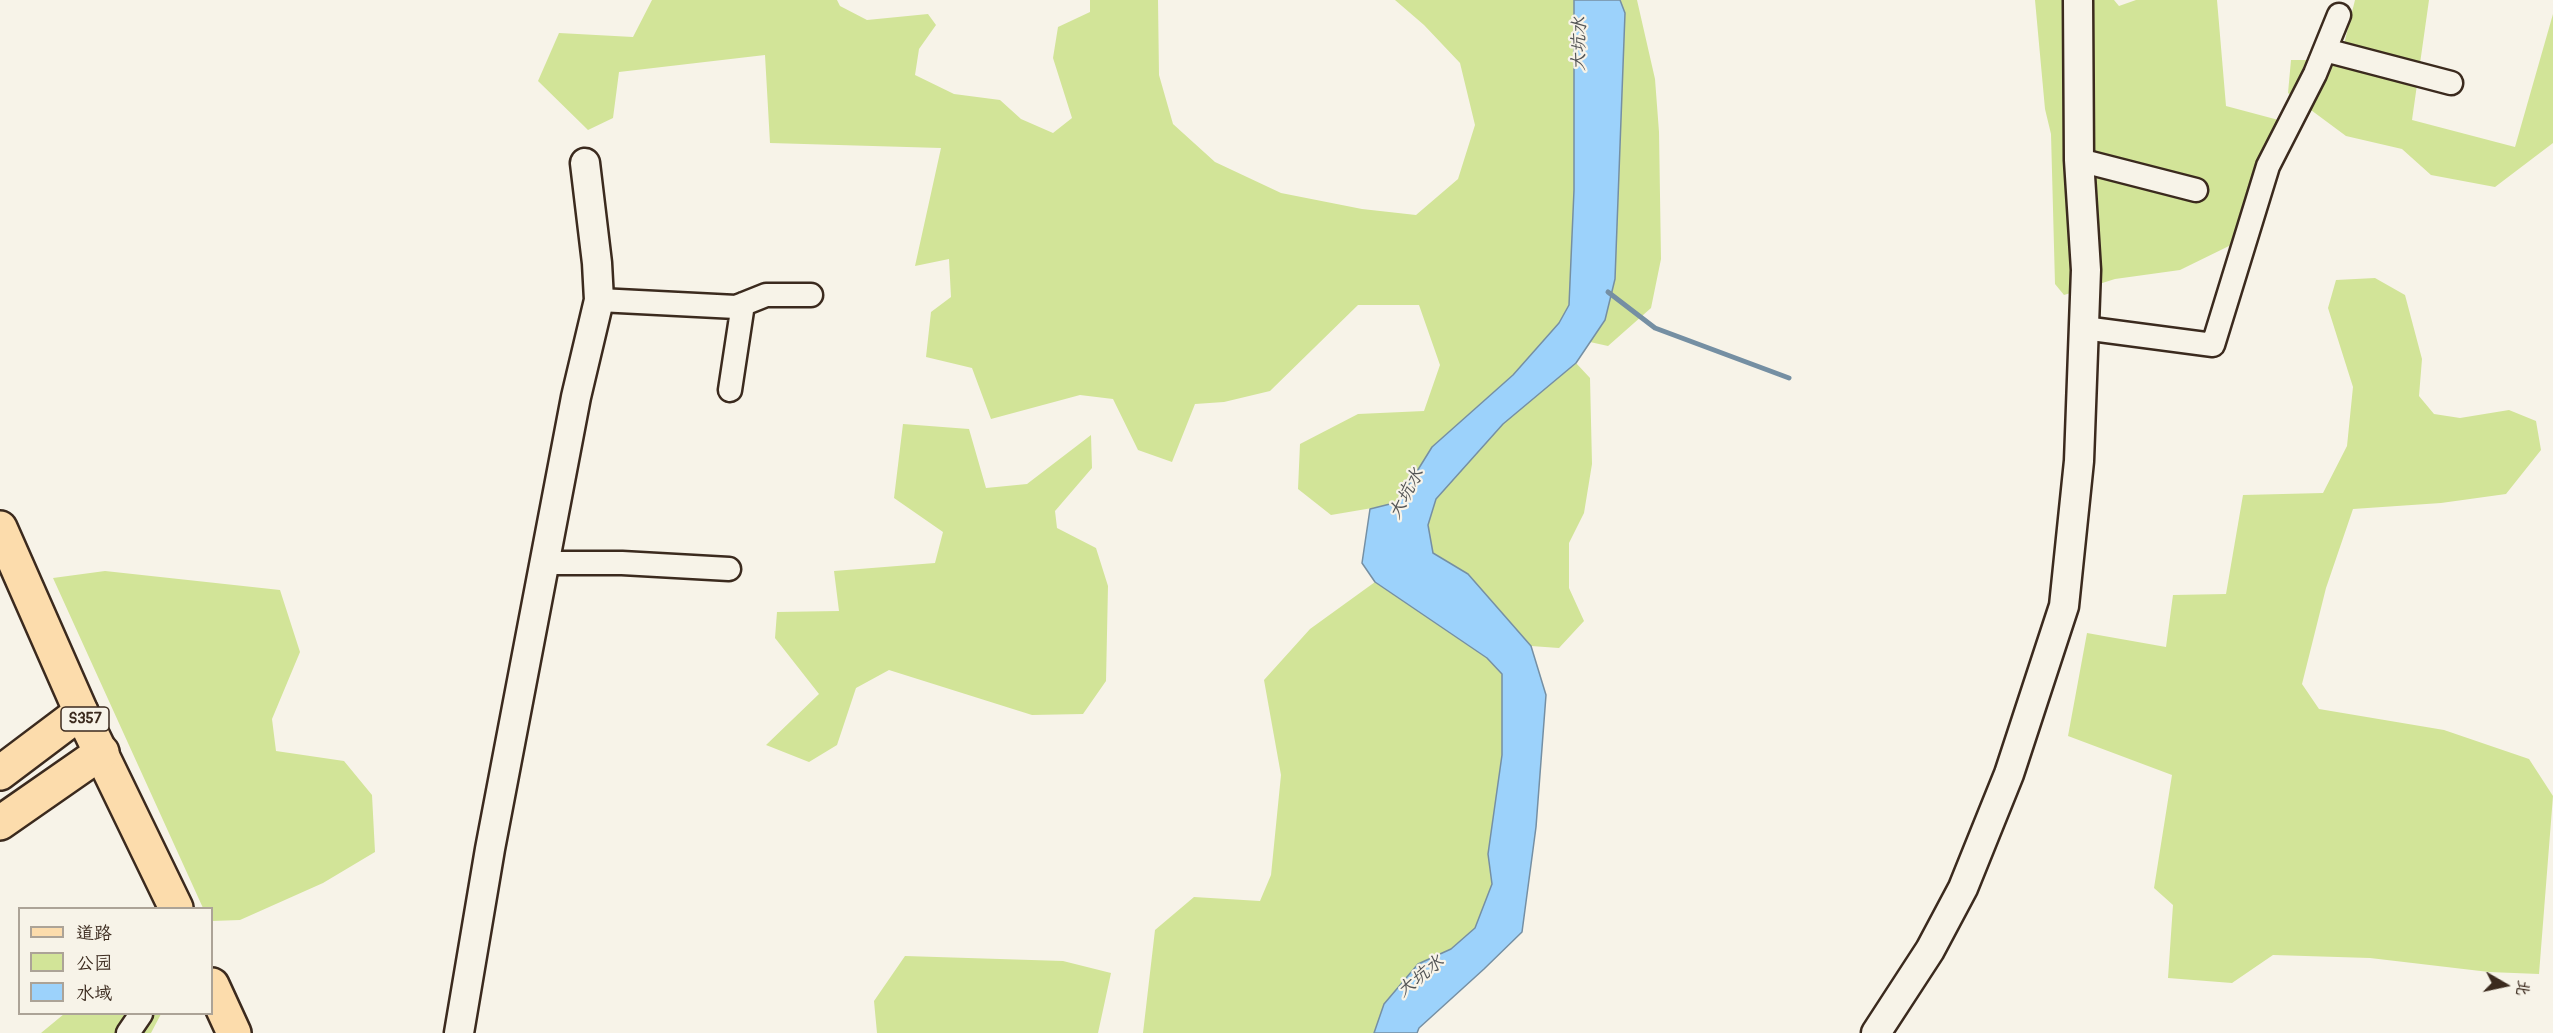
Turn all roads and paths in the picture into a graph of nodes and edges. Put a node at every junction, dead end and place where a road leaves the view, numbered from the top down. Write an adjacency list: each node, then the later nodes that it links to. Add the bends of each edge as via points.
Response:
1 (2079, 0): 5 (street)
2 (2339, 15): 3 (street)
3 (2325, 50): 4 (street); 11 (street, via 2268,166 2213,345)
4 (2451, 83)
5 (2079, 160): 7 (street); 11 (street, via 2086,270)
6 (585, 163): 9 (street)
7 (2196, 190)
8 (811, 295): 10 (street, via 766,296)
9 (599, 300): 10 (street); 14 (street)
10 (743, 304): 12 (street)
11 (2084, 328): 26 (street, via 2079,460 2064,606 2009,774 1963,888 1930,950)
12 (730, 390)
13 (0, 528): 16 (main road, S357)
14 (544, 563): 15 (street); 25 (street)
15 (729, 569)
16 (81, 712): 17 (main road, S357); 18 (main road)
17 (102, 752): 19 (main road); 20 (main road, S357)
18 (0, 773)
19 (0, 823)
20 (175, 907)
21 (213, 987): 24 (main road)
22 (140, 1015): 23 (street)
23 (128, 1033)
24 (234, 1033)
25 (459, 1033)
26 (1876, 1033)

